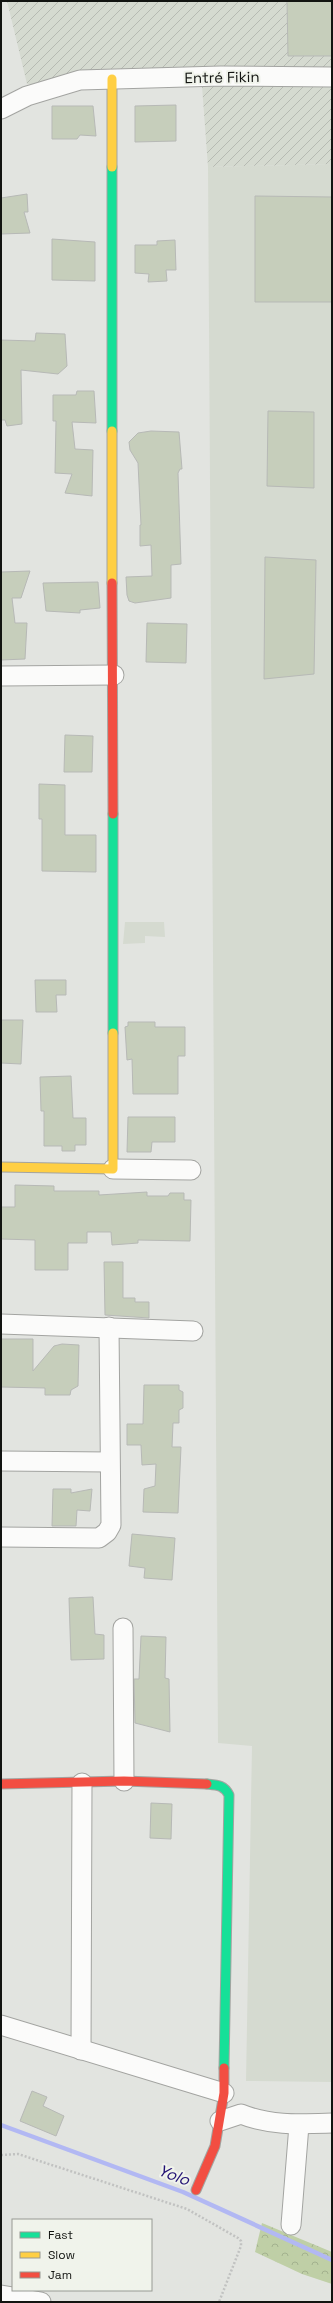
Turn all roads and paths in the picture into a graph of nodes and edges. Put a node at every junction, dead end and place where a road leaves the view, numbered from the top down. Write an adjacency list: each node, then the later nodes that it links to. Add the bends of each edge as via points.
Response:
1 (332, 77): 2 (street, Entré Fikin, via 221,76)
2 (112, 79): 3 (street, Entré Fikin, via 80,80 53,87); 4 (street)
3 (1, 109)
4 (114, 675): 5 (street); 7 (street)
5 (1, 676)
6 (1, 1167): 7 (street)
7 (114, 1169): 8 (street)
8 (191, 1170)
9 (1, 1324): 10 (street)
10 (109, 1328): 11 (street); 13 (street)
11 (193, 1331)
12 (1, 1461): 13 (street)
13 (109, 1462): 14 (street, via 111,1525 99,1538)
14 (1, 1537)
15 (123, 1628): 16 (street)
16 (124, 1781): 17 (street); 21 (street, via 220,1785 226,1788 229,1794)
17 (82, 1783): 18 (street); 20 (street)
18 (1, 1784)
19 (1, 2025): 20 (street)
20 (81, 2050): 21 (street)
21 (224, 2094): 22 (street)
22 (220, 2121): 24 (street, via 241,2114 256,2120); 26 (street, via 215,2146)
23 (332, 2123): 24 (street)
24 (299, 2124): 27 (street)
25 (1, 2155): 30 (path, via 18,2154 187,2209 238,2238 242,2241 241,2246)
26 (196, 2190)
27 (291, 2226)
28 (1, 2295): 29 (street)
29 (41, 2302)
30 (219, 2302)

